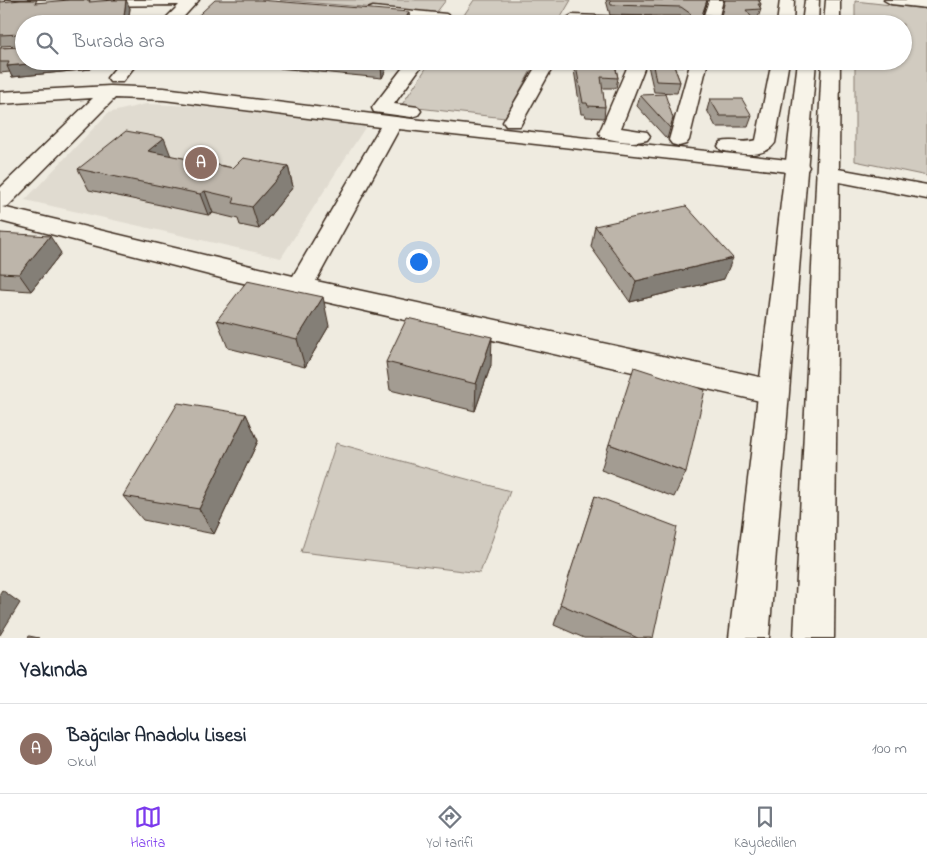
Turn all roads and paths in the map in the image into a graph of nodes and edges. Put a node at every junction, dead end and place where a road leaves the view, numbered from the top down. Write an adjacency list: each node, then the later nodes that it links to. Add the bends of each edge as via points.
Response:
1 (716, 0): 13 (street)
2 (787, 0): 14 (street)
3 (812, 0): 15 (street)
4 (833, 0): 16 (street)
5 (891, 0): 6 (street)
6 (927, 4)
7 (2, 5): 10 (street, via 192,0)
8 (659, 8): 12 (street)
9 (355, 10): 11 (street)
10 (177, 15)
11 (421, 15)
12 (657, 15)
13 (712, 15)
14 (786, 15)
15 (811, 15)
16 (832, 15)
17 (125, 70): 25 (street)
18 (410, 70): 28 (street, via 381,108)
19 (543, 70): 28 (street)
20 (635, 70): 29 (street)
21 (698, 70): 30 (street)
22 (779, 70): 30 (street, via 765,143 752,148)
23 (806, 70): 31 (street)
24 (831, 70): 32 (street)
25 (113, 85): 26 (street); 27 (street); 34 (street)
26 (0, 98)
27 (393, 122): 31 (street); 36 (street)
28 (513, 122): 29 (street)
29 (609, 133): 30 (street)
30 (679, 140)
31 (798, 167): 37 (street)
32 (827, 173): 33 (street); 39 (street)
33 (927, 192)
34 (0, 201)
35 (0, 214): 36 (street)
36 (300, 286): 37 (street)
37 (772, 392): 38 (street)
38 (749, 638)
39 (814, 638)

